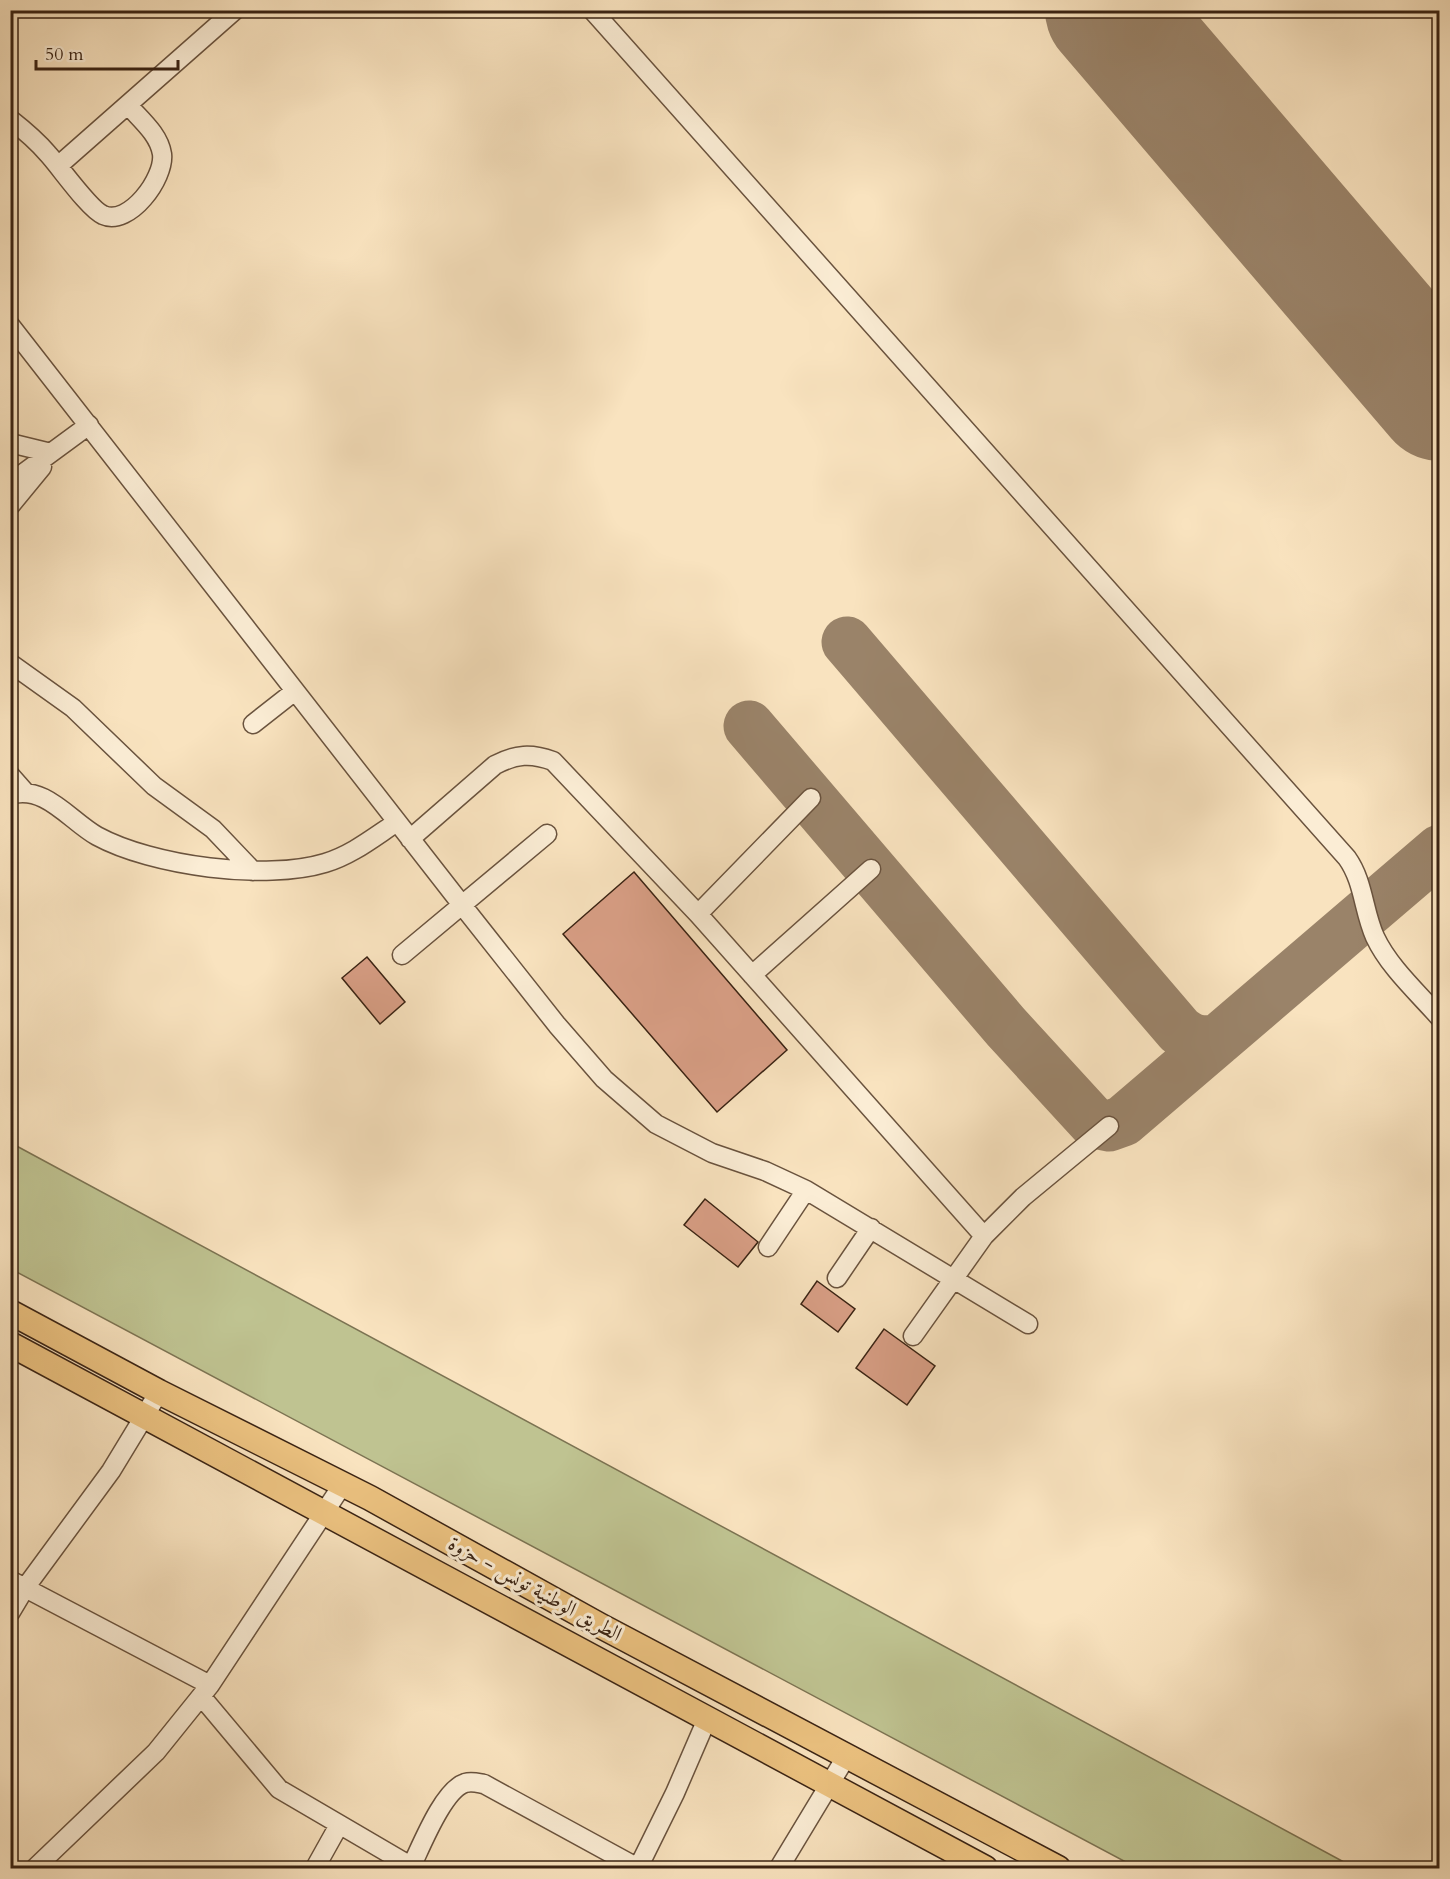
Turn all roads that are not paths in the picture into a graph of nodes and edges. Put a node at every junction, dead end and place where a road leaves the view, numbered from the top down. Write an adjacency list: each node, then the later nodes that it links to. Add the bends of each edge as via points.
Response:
1 (235, 10): 3 (street)
2 (592, 10): 27 (street, via 1347,858 1362,885 1366,912 1377,940)
3 (128, 105): 5 (street); 5 (street, via 152,133 162,153 159,176 145,196 122,215 105,216)
4 (10, 119): 5 (street)
5 (58, 166)
6 (10, 325): 7 (street)
7 (89, 425): 9 (street); 13 (street)
8 (10, 443): 9 (street)
9 (51, 453): 10 (street); 11 (street)
10 (10, 483)
11 (10, 506)
12 (10, 663): 22 (street, via 73,708 154,786 213,829)
13 (295, 691): 14 (street); 18 (street)
14 (253, 724)
15 (10, 775): 16 (street)
16 (18, 793): 22 (street, via 49,801 97,836 124,849 152,857)
17 (811, 798): 24 (street)
18 (397, 822): 20 (street); 22 (street, via 327,862 300,869)
19 (547, 834): 23 (street)
20 (410, 839): 23 (street); 24 (street, via 495,765 509,758 539,756 565,771)
21 (871, 869): 26 (street)
22 (253, 871)
23 (462, 905): 25 (street); 29 (street, via 580,1053 639,1110 683,1139)
24 (698, 914): 26 (street)
25 (402, 955)
26 (752, 975): 31 (street)
27 (1440, 1018)
28 (1109, 1126): 31 (street, via 1023,1197)
29 (807, 1190): 30 (street); 32 (street)
30 (871, 1228): 33 (street); 34 (street)
31 (984, 1236): 33 (street)
32 (768, 1247)
33 (952, 1277): 36 (street); 37 (street)
34 (837, 1278)
35 (10, 1312): 39 (main road, الطريق الوطنية تونس - حزوة)
36 (1028, 1324)
37 (913, 1336)
38 (10, 1344): 40 (main road, الطريق الوطنية تونس - حزوة)
39 (159, 1392): 40 (street); 41 (main road, الطريق الوطنية تونس - حزوة)
40 (146, 1415): 42 (main road, الطريق الوطنية تونس - حزوة); 43 (street, via 111,1472)
41 (343, 1484): 42 (street); 47 (main road, الطريق الوطنية تونس - حزوة)
42 (326, 1513): 45 (street); 46 (main road, الطريق الوطنية تونس - حزوة)
43 (18, 1584): 44 (street); 45 (street)
44 (10, 1613)
45 (205, 1690): 49 (street, via 279,1789); 52 (street, via 156,1752)
46 (707, 1719): 48 (main road, الطريق الوطنية تونس - حزوة); 51 (street)
47 (846, 1757): 48 (street); 56 (main road, الطريق الوطنية تونس - حزوة)
48 (828, 1785): 54 (street); 55 (main road, الطريق الوطنية تونس - حزوة)
49 (339, 1825): 50 (street); 53 (street)
50 (412, 1868): 51 (street, via 448,1798 458,1787 473,1782 484,1784)
51 (638, 1868)
52 (35, 1869)
53 (315, 1869)
54 (778, 1869)
55 (985, 1869)
56 (1058, 1869)

